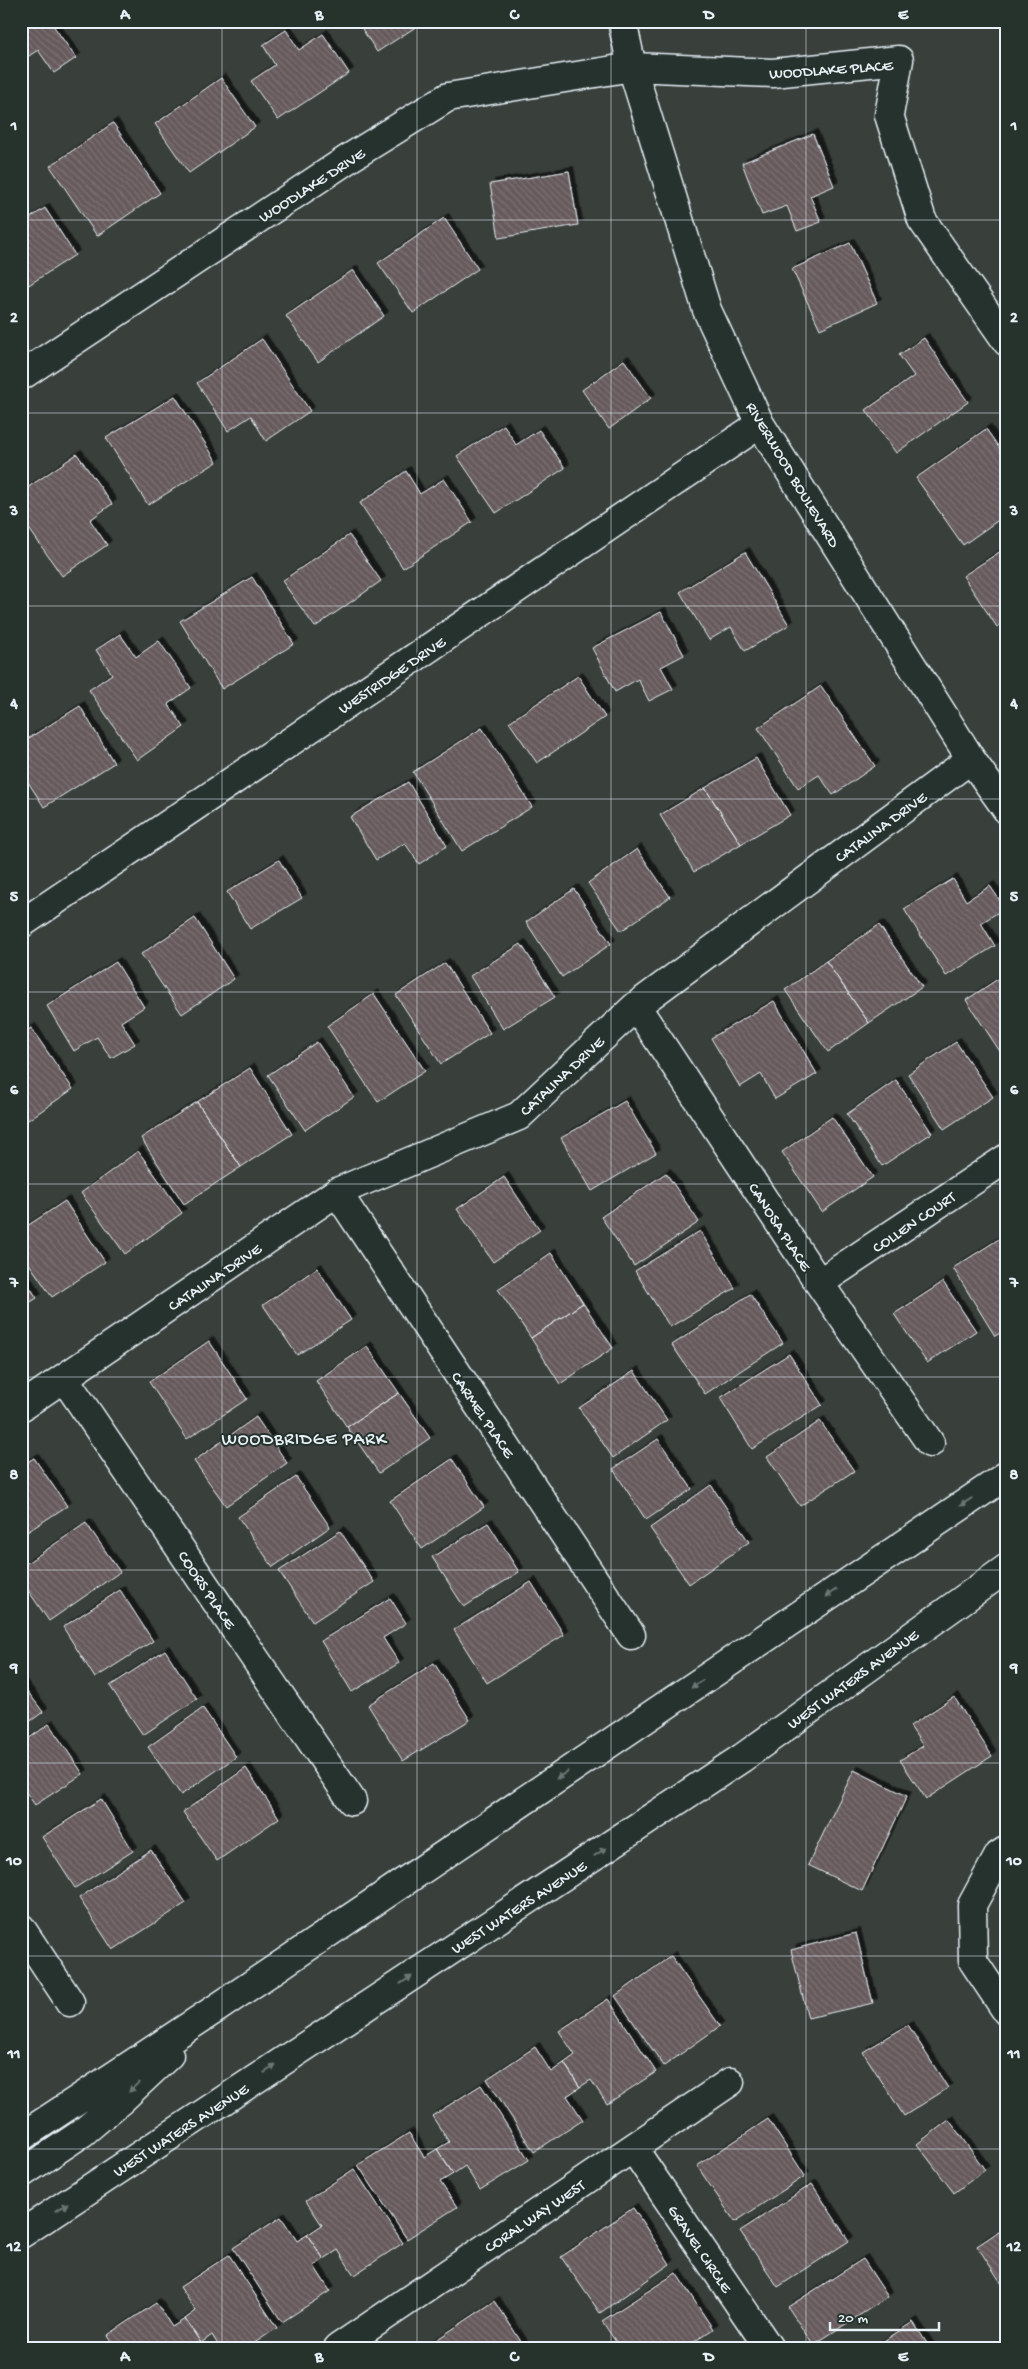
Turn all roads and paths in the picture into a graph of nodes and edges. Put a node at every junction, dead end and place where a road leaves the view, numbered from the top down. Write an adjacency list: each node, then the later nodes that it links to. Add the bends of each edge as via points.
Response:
1 (622, 21): 2 (street, RIVERWOOD BOULEVARD)
2 (632, 68): 3 (street, WOODLAKE PLACE, via 773,73 899,60 889,116 922,220); 4 (street, WOODLAKE DRIVE, via 448,97 351,157); 5 (street, RIVERWOOD BOULEVARD, via 707,310)
3 (1007, 342)
4 (21, 376)
5 (760, 424): 6 (street, RIVERWOOD BOULEVARD); 8 (street, WESTRIDGE DRIVE)
6 (972, 760): 7 (street, RIVERWOOD BOULEVARD); 9 (street, CATALINA DRIVE)
7 (1007, 810)
8 (21, 924)
9 (636, 1006): 11 (street, CATALINA DRIVE, via 519,1116); 12 (street, CANOSA PLACE)
10 (1007, 1158): 12 (street, COLLEN COURT)
11 (337, 1192): 13 (street, CATALINA DRIVE); 18 (street, CARMEL PLACE)
12 (819, 1283): 15 (street, CANOSA PLACE)
13 (64, 1378): 14 (street, CATALINA DRIVE); 19 (street, COORS PLACE)
14 (21, 1407)
15 (930, 1444)
16 (1007, 1475): 23 (street, one-way to 23)
17 (1007, 1568): 29 (street, WEST WATERS AVENUE, one-way to 17, via 742,1758)
18 (631, 1635)
19 (352, 1800)
20 (1007, 1850): 24 (street, via 999,1855 972,1905 973,1961)
21 (21, 1928): 22 (street)
22 (70, 2002)
23 (220, 2006): 26 (street); 28 (street, one-way to 28, via 120,2101 82,2133)
24 (1007, 2012)
25 (730, 2082): 27 (street, CORAL WAY WEST)
26 (21, 2137)
27 (632, 2148): 30 (street, CORAL WAY WEST); 32 (street, GRAVEL CIRCLE)
28 (21, 2174)
29 (21, 2234)
30 (368, 2339): 31 (street, CORAL WAY WEST)
31 (338, 2348)
32 (769, 2348)

